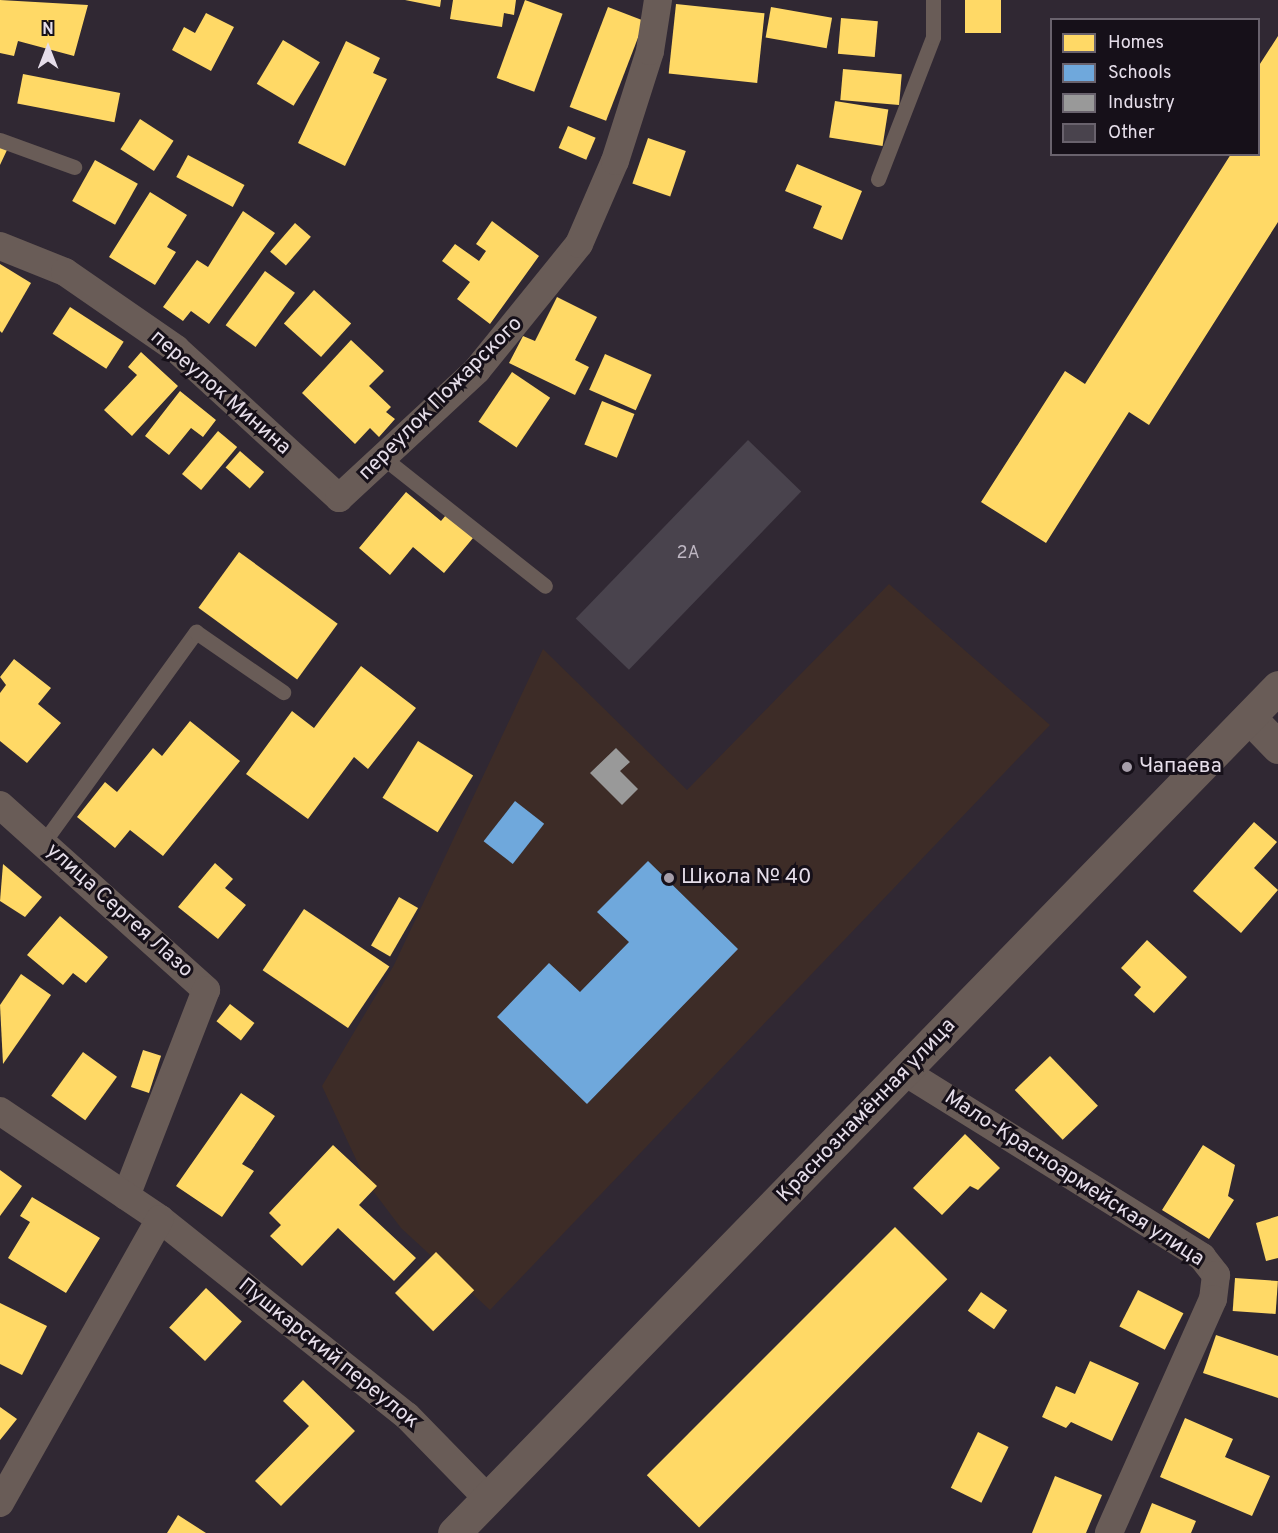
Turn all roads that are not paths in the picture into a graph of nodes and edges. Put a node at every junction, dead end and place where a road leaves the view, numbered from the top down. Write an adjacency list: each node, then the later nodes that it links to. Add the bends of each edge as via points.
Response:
1 (658, 0): 7 (street, переулок Пожарского, via 650,51 615,161 579,244 477,370)
2 (933, 0): 5 (lane, via 933,37)
3 (0, 140): 4 (lane)
4 (74, 167)
5 (878, 179)
6 (0, 246): 8 (street, переулок Минина, via 65,272 176,349)
7 (385, 459): 8 (street, переулок Пожарского); 9 (lane)
8 (339, 498)
9 (545, 586)
10 (1278, 687): 12 (street, Краснознамённая улица)
11 (283, 692): 15 (lane, via 196,632)
12 (1251, 719): 13 (street); 16 (street, Краснознамённая улица)
13 (1278, 747)
14 (0, 805): 15 (street, улица Сергея Лазо)
15 (43, 843): 18 (street, улица Сергея Лазо, via 206,990)
16 (905, 1072): 20 (street, Краснознамённая улица); 23 (street, Мало-Красноармейская улица, via 1202,1257 1216,1275 1213,1299)
17 (0, 1111): 18 (street, Пушкарский переулок)
18 (126, 1196): 19 (street, Пушкарский переулок)
19 (160, 1219): 20 (street, Пушкарский переулок, via 407,1416); 21 (street)
20 (488, 1499): 22 (street, Краснознамённая улица)
21 (0, 1503)
22 (453, 1533)
23 (1109, 1533)

